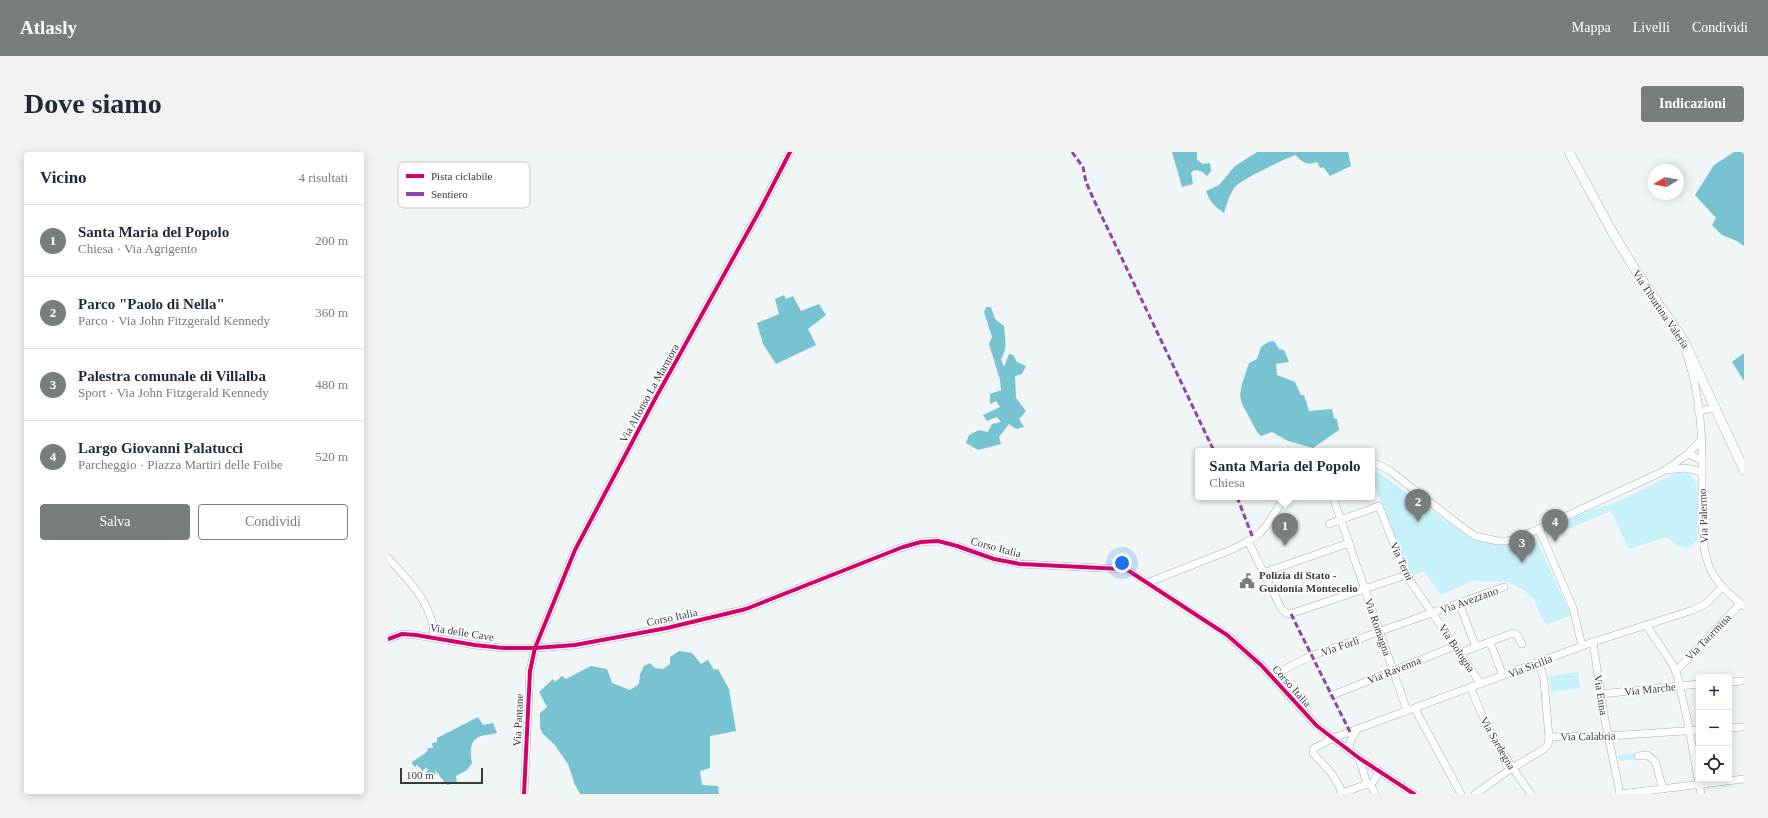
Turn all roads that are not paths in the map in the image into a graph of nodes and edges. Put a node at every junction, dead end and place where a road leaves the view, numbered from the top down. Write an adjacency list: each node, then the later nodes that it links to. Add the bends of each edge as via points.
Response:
1 (790, 152): 40 (street, Via Alfonso La Marmora, via 575,550)
2 (1569, 152): 3 (main road, Via Tiburtina Valeria, via 1614,235)
3 (1674, 327): 4 (main road, Via Tiburtina Valeria, via 1689,350); 5 (street, Via Palermo, via 1687,357)
4 (1714, 408): 5 (street); 10 (main road, Via Tiburtina Valeria)
5 (1698, 411): 6 (street, Via Palermo)
6 (1702, 440): 7 (street); 8 (street, Via Palermo)
7 (1688, 454): 8 (street); 11 (street)
8 (1702, 460): 12 (street, Via Palermo)
9 (1375, 464): 17 (street, via 1392,472 1458,524 1479,537 1507,541)
10 (1744, 470)
11 (1664, 471): 12 (street, via 1685,468); 17 (street)
12 (1702, 472): 25 (street, Via Palermo, via 1705,551 1710,570)
13 (1283, 500): 18 (street, via 1265,528)
14 (1334, 500): 15 (street, Via Romagna)
15 (1342, 519): 16 (street); 19 (street, Via Romagna); 22 (street, Via Terni, via 1379,506)
16 (1329, 524)
17 (1539, 529): 38 (street, via 1573,608)
18 (1248, 541): 21 (street); 23 (street)
19 (1349, 543): 21 (street); 26 (street, Via Romagna)
20 (388, 558): 32 (street, via 424,602 430,614)
21 (1263, 573): 26 (street, via 1282,610 1287,614)
22 (1406, 575): 26 (street); 29 (street, Via Terni)
23 (1147, 583): 40 (street, Corso Italia, via 1124,570 1024,564 994,559 946,542 926,541 898,548 766,602 727,614 575,645); 45 (street, Corso Italia, via 1221,631)
24 (1504, 587): 27 (street, Via Avezzano)
25 (1722, 587): 28 (street, Via Palermo); 30 (street, Via Sicilia, via 1696,609)
26 (1365, 589): 31 (street, Via Romagna)
27 (1459, 604): 29 (street, Via Avezzano); 39 (street)
28 (1742, 605): 44 (street, Via Taormina)
29 (1433, 613): 31 (street, Via Forlì); 37 (street, Via Bologna)
30 (1646, 625): 35 (street, Via Sicilia); 44 (street)
31 (1380, 632): 43 (street, Via Romagna); 45 (street, Via Forlì, via 1312,656)
32 (434, 637): 33 (street, Via delle Cave, via 402,634); 40 (street, Via delle Cave, via 476,645)
33 (388, 639)
34 (1490, 642): 36 (street, via 1514,633); 39 (street); 46 (street)
35 (1593, 642): 38 (street, Via Sicilia); 53 (street, Via Enna)
36 (1522, 644)
37 (1455, 646): 41 (street, Via Bologna); 43 (street, Via Ravenna)
38 (1582, 646): 42 (street, Via Sicilia)
39 (1476, 647): 41 (street)
40 (535, 648): 74 (street, Via Pantane, via 530,671)
41 (1460, 653): 49 (street, Via Bologna)
42 (1539, 662): 46 (street, Via Sicilia); 62 (street, via 1544,681)
43 (1393, 671): 54 (street, Via Ravenna); 56 (street, Via Romagna)
44 (1676, 671): 51 (street)
45 (1271, 676): 64 (street, Corso Italia, via 1308,718)
46 (1503, 676): 49 (street, Via Sicilia)
47 (1744, 681): 48 (street)
48 (1732, 682)
49 (1481, 684): 52 (street, Via Sicilia)
50 (1696, 684): 51 (street, Via Marche)
51 (1680, 686): 53 (street, Via Marche); 60 (street)
52 (1470, 688): 55 (street, Via Sicilia); 68 (street, Via Sardegna, via 1485,722)
53 (1600, 694): 63 (street, Via Enna)
54 (1333, 695)
55 (1415, 708): 56 (street, Via Sicilia); 78 (street)
56 (1407, 711): 59 (street, Via Sicilia)
57 (1744, 727): 58 (street)
58 (1732, 728)
59 (1357, 729): 64 (street, Via Sicilia); 65 (street, via 1349,744)
60 (1690, 730): 61 (street, Via Calabria); 63 (street, Via Calabria); 71 (street)
61 (1696, 730)
62 (1549, 736): 63 (street, Via Calabria); 68 (street, Via Calabria, via 1545,748)
63 (1608, 736): 81 (street, Via Enna)
64 (1333, 738): 65 (street, Corso Italia); 75 (street, Via Sicilia, via 1315,748 1313,752 1332,774)
65 (1349, 751): 67 (street, Corso Italia)
66 (1638, 756): 73 (street, via 1647,755 1655,761)
67 (1359, 758): 69 (street, Corso Italia); 72 (street)
68 (1512, 768): 79 (street, Via Calabria); 80 (street, Via Sardegna)
69 (1379, 772): 72 (street); 77 (street, Corso Italia)
70 (1744, 779): 71 (street)
71 (1699, 784): 73 (street); 82 (street)
72 (1369, 785): 75 (street); 76 (street)
73 (1663, 789): 81 (street)
74 (524, 794)
75 (1341, 794)
76 (1375, 794)
77 (1414, 794)
78 (1461, 794)
79 (1475, 794)
80 (1530, 794)
81 (1620, 794)
82 (1701, 794)

